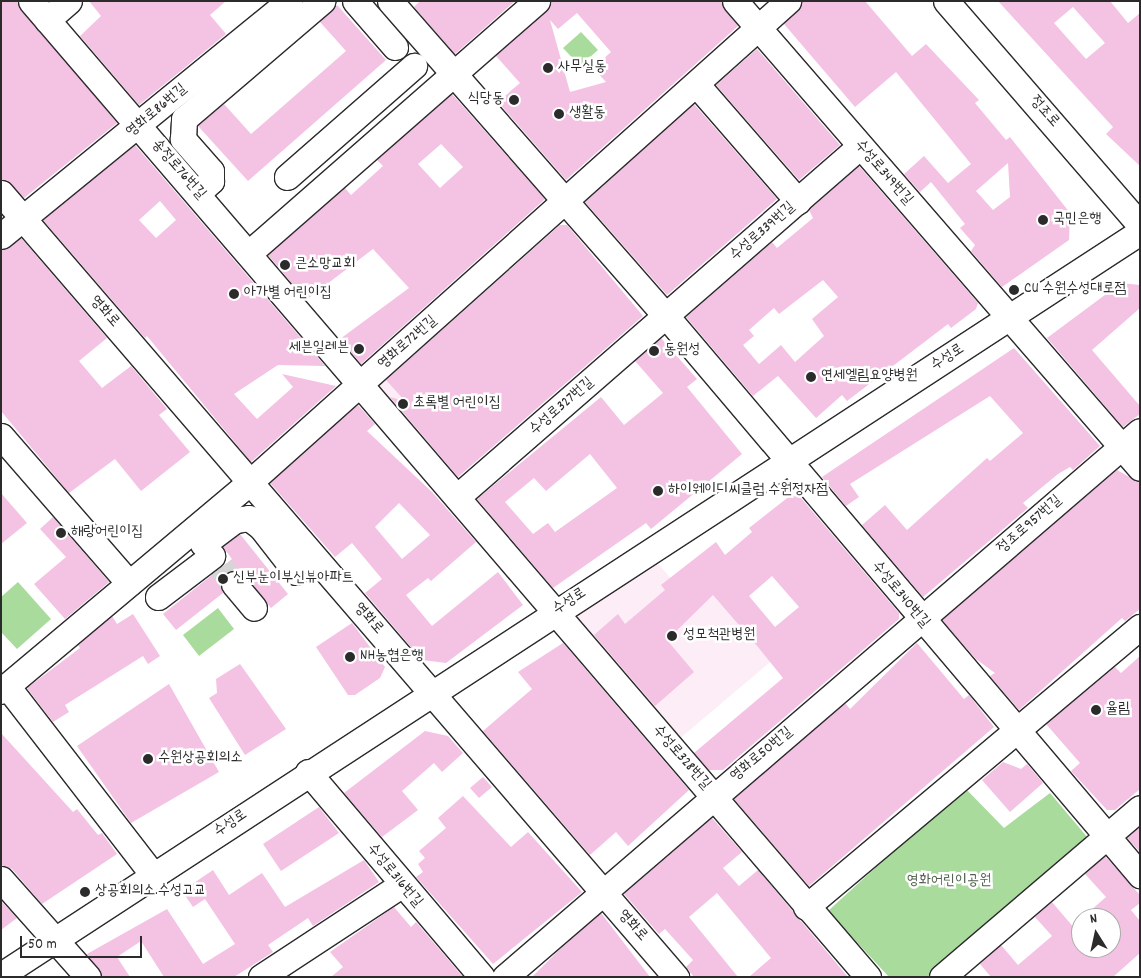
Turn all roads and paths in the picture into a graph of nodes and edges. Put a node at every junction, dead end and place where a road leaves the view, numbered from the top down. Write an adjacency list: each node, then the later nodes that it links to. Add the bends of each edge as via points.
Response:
1 (31, 1): 11 (street, 송정로76번길)
2 (69, 1): 11 (street)
3 (289, 1): 17 (street, 영화로86번길)
4 (322, 1): 23 (street, via 184,119 183,139 211,171 211,180)
5 (356, 1): 13 (street)
6 (390, 1): 15 (street)
7 (537, 1): 15 (street)
8 (735, 1): 12 (street, 수성로349번길)
9 (788, 1): 12 (street, 영화로72번길)
10 (946, 1): 27 (street, 정조로)
11 (47, 20): 17 (street, 송정로76번길)
12 (758, 28): 16 (street, 영화로72번길); 19 (street, 수성로349번길)
13 (395, 47)
14 (414, 66): 18 (street)
15 (454, 74): 20 (street); 25 (street)
16 (696, 85): 24 (street); 25 (street, 영화로72번길)
17 (139, 125): 23 (street, 송정로76번길); 26 (street, 영화로86번길)
18 (331, 138): 20 (street); 21 (street)
19 (860, 147): 24 (street, 수성로339번길); 32 (street, 수성로349번길)
20 (353, 162): 30 (street)
21 (287, 178)
22 (1, 193): 26 (street, 영화로)
23 (198, 193): 30 (street, 송정로76번길)
24 (798, 201): 31 (street, 수성로339번길)
25 (567, 203): 31 (street); 33 (street, 영화로72번길)
26 (24, 220): 29 (street, 영화로86번길); 38 (street, 영화로)
27 (1140, 225)
28 (1140, 232): 32 (street, 수성로)
29 (1, 236)
30 (249, 253): 33 (street, 송정로76번길)
31 (667, 317): 36 (street); 39 (street, 수성로327번길)
32 (1011, 317): 34 (street, 수성로349번길); 36 (street, 수성로)
33 (362, 384): 38 (street, 영화로72번길); 39 (street)
34 (1130, 439): 37 (street, 수성로349번길); 46 (street, 정조로957번길)
35 (6, 451): 42 (street)
36 (786, 461): 45 (street, 수성로); 46 (street, 수성로340번길)
37 (1140, 468)
38 (250, 482): 40 (street, 영화로72번길); 49 (street, 영화로)
39 (457, 497): 45 (street)
40 (213, 556): 41 (street, via 235,520 249,518 262,527); 42 (street); 43 (street); 44 (street)
41 (296, 572)
42 (129, 584): 48 (street)
43 (158, 597)
44 (254, 608)
45 (555, 611): 49 (street, 수성로); 52 (street, 수성로328번길)
46 (921, 620): 50 (street, 수성로340번길); 52 (street, 영화로50번길)
47 (1140, 627): 50 (street)
48 (4, 689): 56 (street)
49 (431, 691): 51 (street, 수성로); 59 (street, 영화로)
50 (1015, 729): 54 (street, 수성로340번길); 60 (street)
51 (308, 772): 56 (street, 수성로); 58 (street, 수성로316번길)
52 (714, 796): 59 (street, 영화로50번길); 60 (street, 수성로328번길)
53 (1140, 808): 54 (street)
54 (1107, 837): 55 (street, 수성로340번길); 69 (street)
55 (1140, 875)
56 (154, 876): 61 (street, 수성로)
57 (1, 879): 61 (street)
58 (401, 885): 64 (street); 65 (street, 수성로316번길)
59 (603, 892): 66 (street, 영화로50번길); 67 (street, 영화로)
60 (806, 907): 68 (street, 수성로328번길)
61 (55, 940): 62 (street, 수성로); 63 (street)
62 (1, 975)
63 (88, 977)
64 (262, 977)
65 (482, 977)
66 (505, 977)
67 (676, 977)
68 (868, 977)
69 (942, 977)

